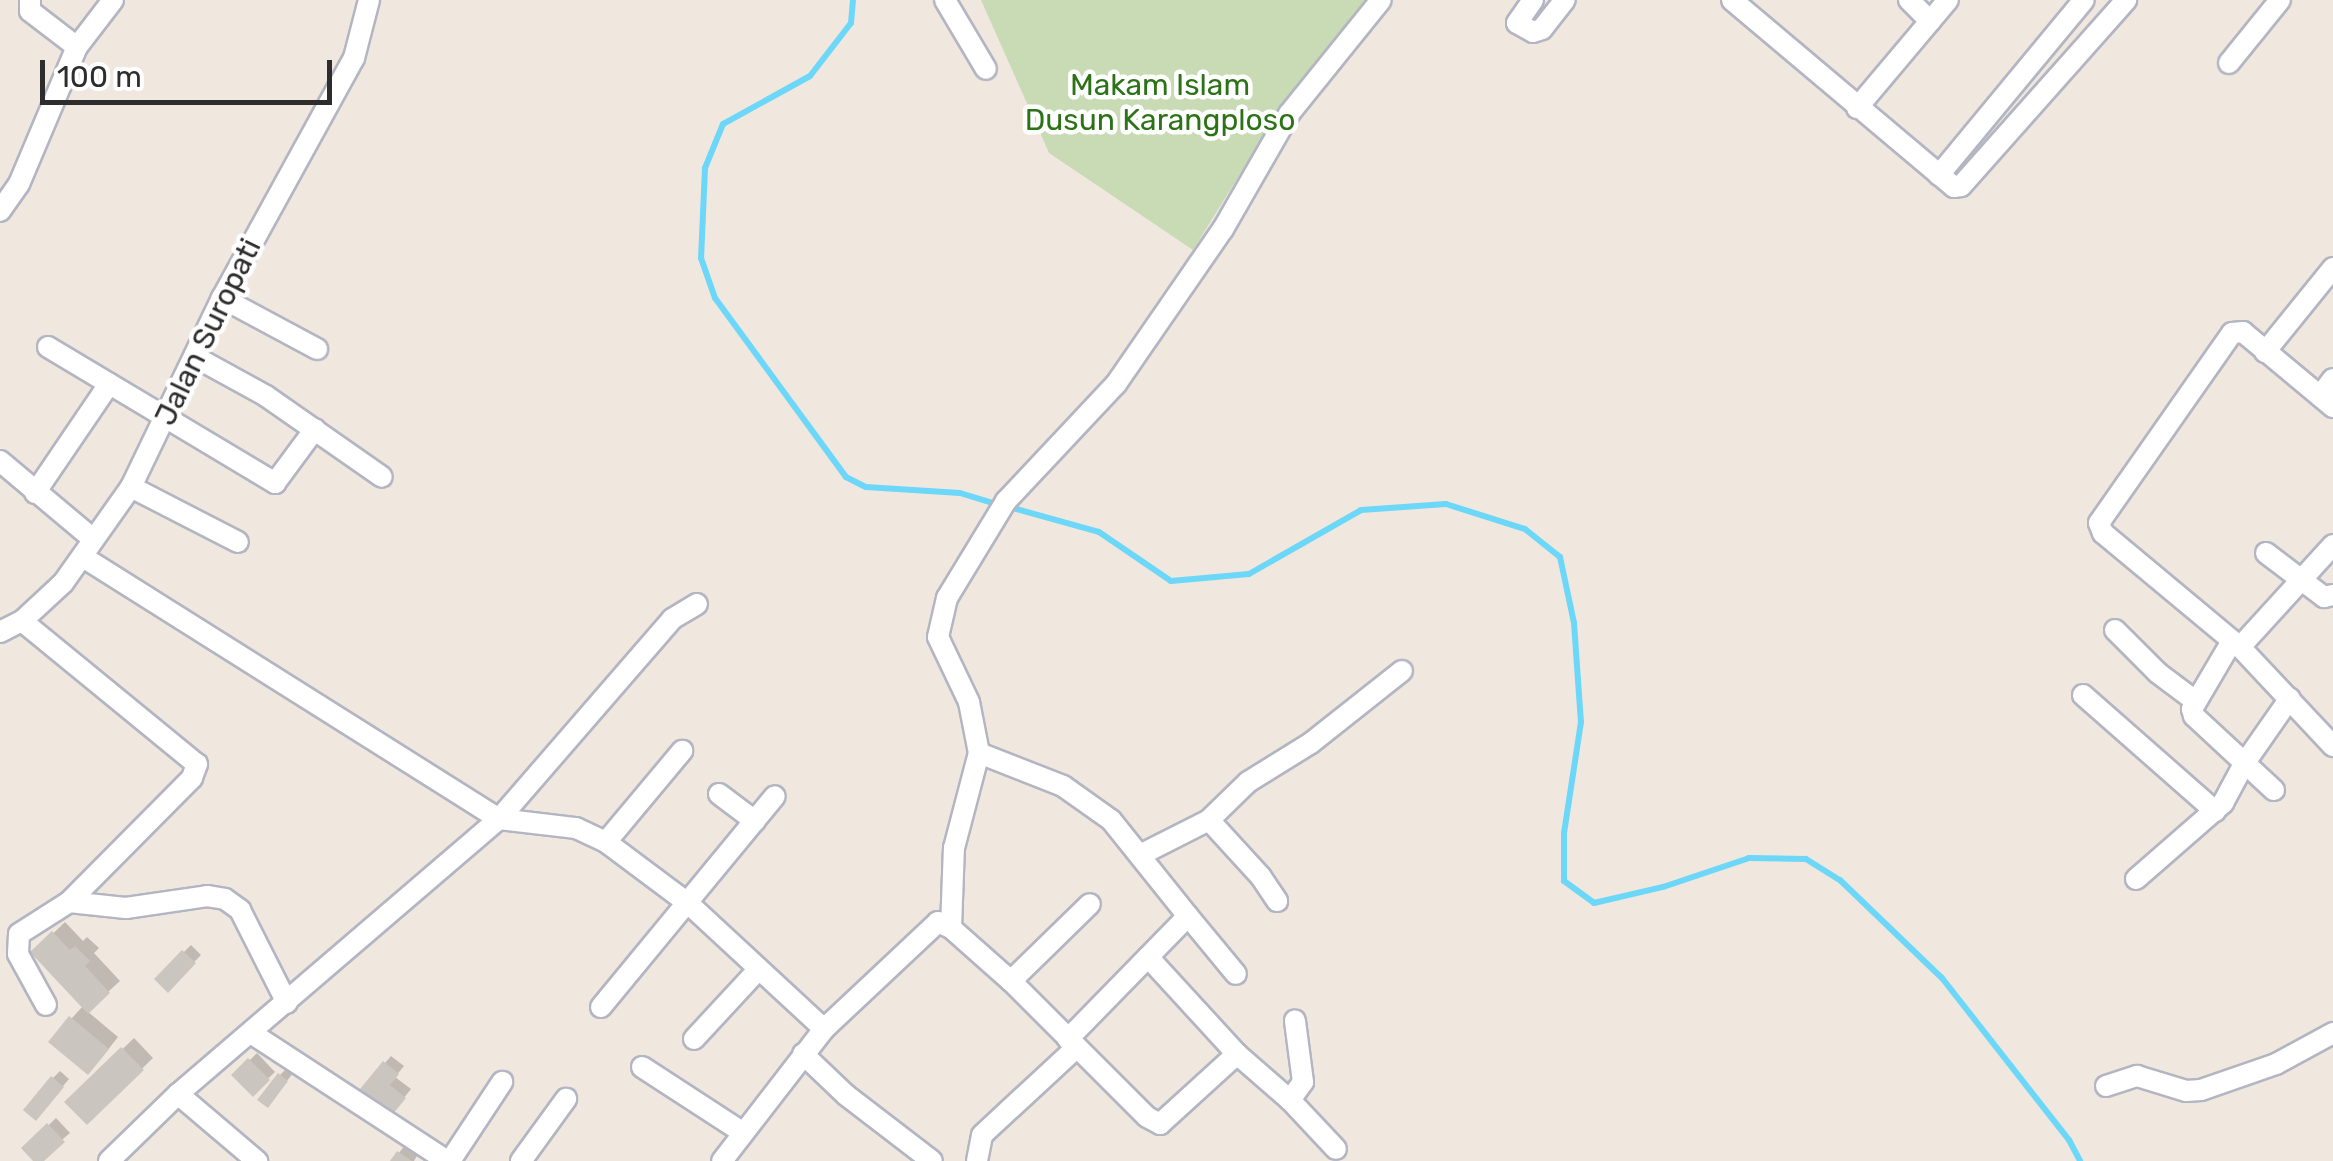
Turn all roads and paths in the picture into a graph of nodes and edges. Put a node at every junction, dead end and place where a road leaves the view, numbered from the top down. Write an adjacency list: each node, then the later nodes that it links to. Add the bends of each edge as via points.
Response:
1 (30, 0): 15 (street, via 30,12)
2 (113, 0): 15 (street)
3 (369, 0): 22 (street, Jalan Suropati, via 354,58)
4 (945, 0): 17 (street)
5 (1382, 0): 52 (street, via 1289,114 1223,228 1116,384 1006,501 946,598 937,629 940,645 969,702)
6 (1533, 0): 7 (street, via 1517,23 1524,31 1542,29)
7 (1565, 0)
8 (1732, 0): 18 (street)
9 (1909, 0): 14 (street)
10 (1948, 0): 14 (street)
11 (2084, 0): 19 (street)
12 (2126, 0): 19 (street, via 1961,186)
13 (2280, 0): 16 (street)
14 (1930, 21): 18 (street)
15 (78, 47): 20 (street, via 19,184)
16 (2229, 63)
17 (986, 69)
18 (1857, 108): 19 (street)
19 (1940, 176)
20 (0, 211)
21 (2333, 268): 25 (street)
22 (222, 298): 24 (street); 26 (street, Jalan Suropati)
23 (48, 347): 27 (street)
24 (317, 349)
25 (2266, 352): 28 (street); 45 (street, via 2243,332 2225,338 2099,524)
26 (196, 358): 29 (street, Jalan Suropati); 30 (street)
27 (109, 384): 29 (street); 34 (street)
28 (2328, 394)
29 (166, 416): 30 (street, via 275,483); 33 (street, Jalan Suropati)
30 (315, 428): 32 (street)
31 (0, 461): 34 (street)
32 (382, 478)
33 (131, 487): 35 (street); 36 (street, Jalan Suropati)
34 (35, 493): 36 (street)
35 (238, 542)
36 (88, 548): 42 (street, Jalan Suropati); 58 (street)
37 (2332, 550): 39 (street)
38 (2266, 553): 39 (street)
39 (2302, 580): 40 (street, via 2324,597); 45 (street)
40 (2333, 595)
41 (698, 604): 58 (street, via 672,619)
42 (22, 621): 44 (street, Jalan Suropati); 64 (street, via 197,764 192,778)
43 (2115, 630): 49 (street)
44 (0, 632)
45 (2236, 644): 48 (street); 49 (street)
46 (1402, 671): 59 (street, via 1248,782)
47 (2083, 695): 57 (street)
48 (2290, 698): 50 (street); 53 (street)
49 (2194, 700): 53 (street, via 2194,716)
50 (2333, 746)
51 (682, 751): 61 (street)
52 (979, 753): 62 (street, via 1063,786 1111,820); 69 (street)
53 (2244, 764): 54 (street); 57 (street)
54 (2274, 790)
55 (719, 794): 60 (street)
56 (775, 796): 60 (street)
57 (2215, 811): 63 (street)
58 (499, 819): 61 (street, via 576,828); 74 (street)
59 (1208, 820): 62 (street); 65 (street)
60 (754, 821): 66 (street)
61 (606, 842): 66 (street)
62 (1142, 854): 68 (street)
63 (2136, 879)
64 (69, 902): 74 (street, via 126,908 225,899 240,910); 75 (street, via 19,934 16,945)
65 (1277, 902)
66 (689, 904): 71 (street); 76 (street)
67 (1090, 904): 73 (street)
68 (1188, 916): 70 (street); 72 (street)
69 (939, 927): 73 (street); 78 (street)
70 (1148, 957): 82 (street); 84 (street)
71 (757, 971): 78 (street); 81 (street)
72 (1236, 974)
73 (1012, 981): 82 (street)
74 (286, 1003): 79 (street)
75 (46, 1005)
76 (600, 1007)
77 (1295, 1022): 90 (street, via 1304,1082)
78 (824, 1029): 83 (street)
79 (252, 1033): 88 (street); 96 (street)
80 (2333, 1033): 87 (street, via 2293,1056 2201,1090 2137,1076)
81 (694, 1039)
82 (1072, 1043): 84 (street, via 1160,1124); 100 (street, via 982,1135)
83 (802, 1054): 91 (street); 93 (street)
84 (1236, 1054): 90 (street)
85 (642, 1068): 91 (street)
86 (502, 1082): 96 (street)
87 (2106, 1086)
88 (178, 1094): 94 (street); 95 (street)
89 (566, 1100): 97 (street)
90 (1290, 1100): 92 (street)
91 (742, 1132): 98 (street)
92 (1336, 1149)
93 (909, 1154): 99 (street)
94 (109, 1161)
95 (257, 1161)
96 (448, 1161)
97 (521, 1161)
98 (722, 1161)
99 (932, 1161)
100 (977, 1161)

